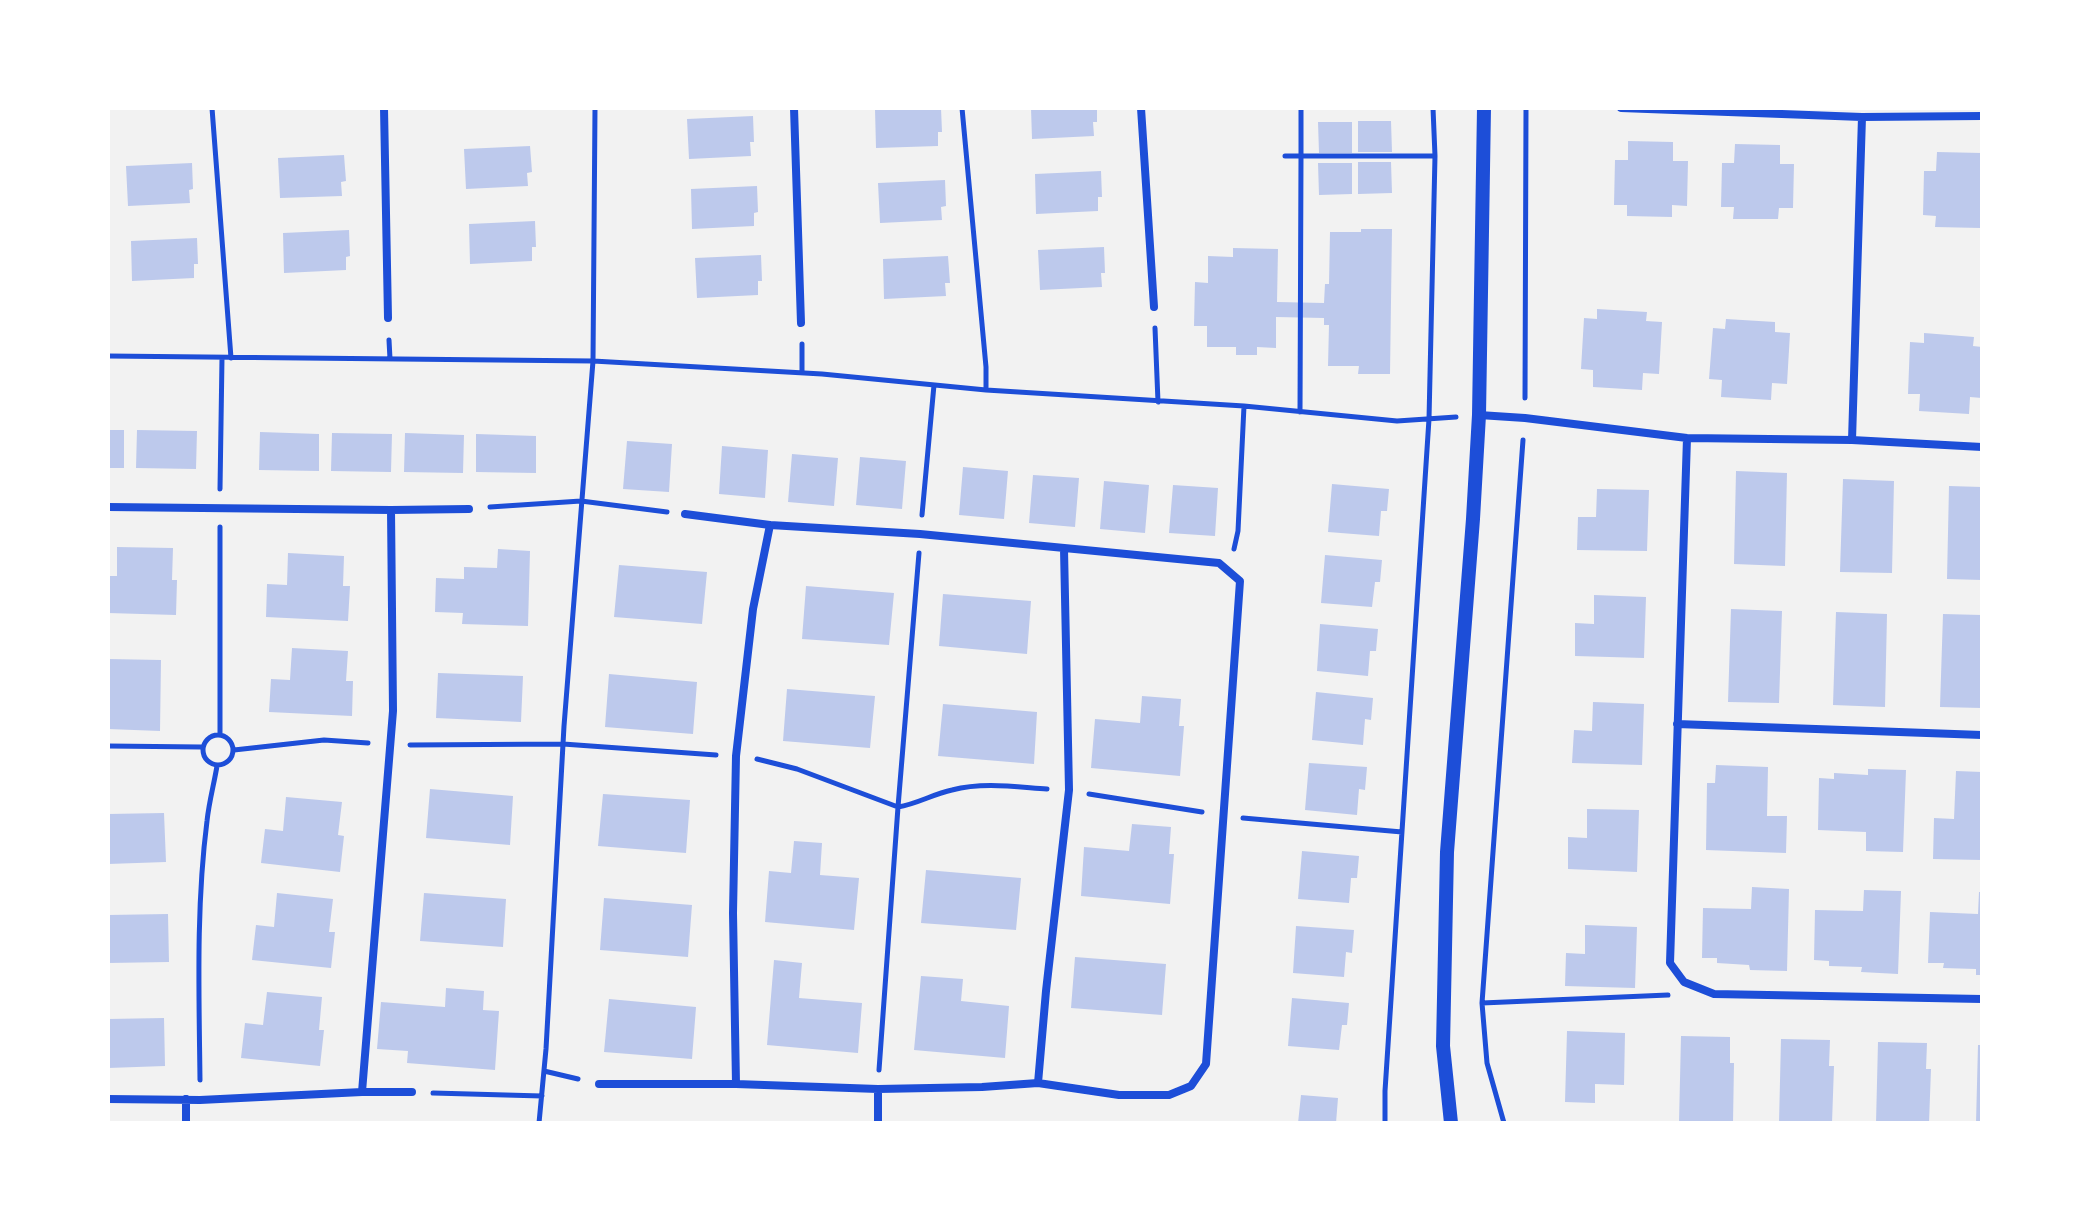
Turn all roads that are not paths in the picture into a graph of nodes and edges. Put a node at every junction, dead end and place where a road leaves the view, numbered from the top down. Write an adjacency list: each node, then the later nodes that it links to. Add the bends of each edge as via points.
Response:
1 (384, 108): 11 (street)
2 (794, 108): 12 (street)
3 (1141, 108): 10 (street)
4 (1484, 108): 13 (street)
5 (1621, 108): 6 (street)
6 (1714, 110): 9 (street)
7 (1968, 112): 8 (street); 9 (street)
8 (1982, 116)
9 (1862, 117): 15 (street)
10 (1154, 307)
11 (388, 318)
12 (801, 323)
13 (1479, 415): 14 (street); 36 (street, via 1447,852 1443,1046)
14 (1687, 438): 15 (street); 23 (street)
15 (1852, 440): 16 (street)
16 (1982, 447)
17 (108, 507): 19 (street)
18 (469, 509): 19 (street)
19 (391, 510): 30 (street, via 393,711)
20 (685, 514): 21 (street)
21 (770, 525): 22 (street); 28 (street, via 753,609 736,756)
22 (1064, 549): 26 (street, via 1069,790); 26 (street, via 1219,563 1240,581 1206,1064 1191,1086 1169,1095 1119,1095)
23 (1677, 724): 24 (street); 25 (street, via 1670,963 1684,982 1714,994)
24 (1982, 735)
25 (1982, 999)
26 (1038, 1083): 29 (street)
27 (599, 1084): 28 (street)
28 (736, 1084): 29 (street)
29 (878, 1089): 35 (street)
30 (362, 1092): 31 (street); 33 (street)
31 (412, 1092)
32 (108, 1099): 33 (street)
33 (186, 1099): 34 (street)
34 (186, 1123)
35 (878, 1123)
36 (1451, 1123)

